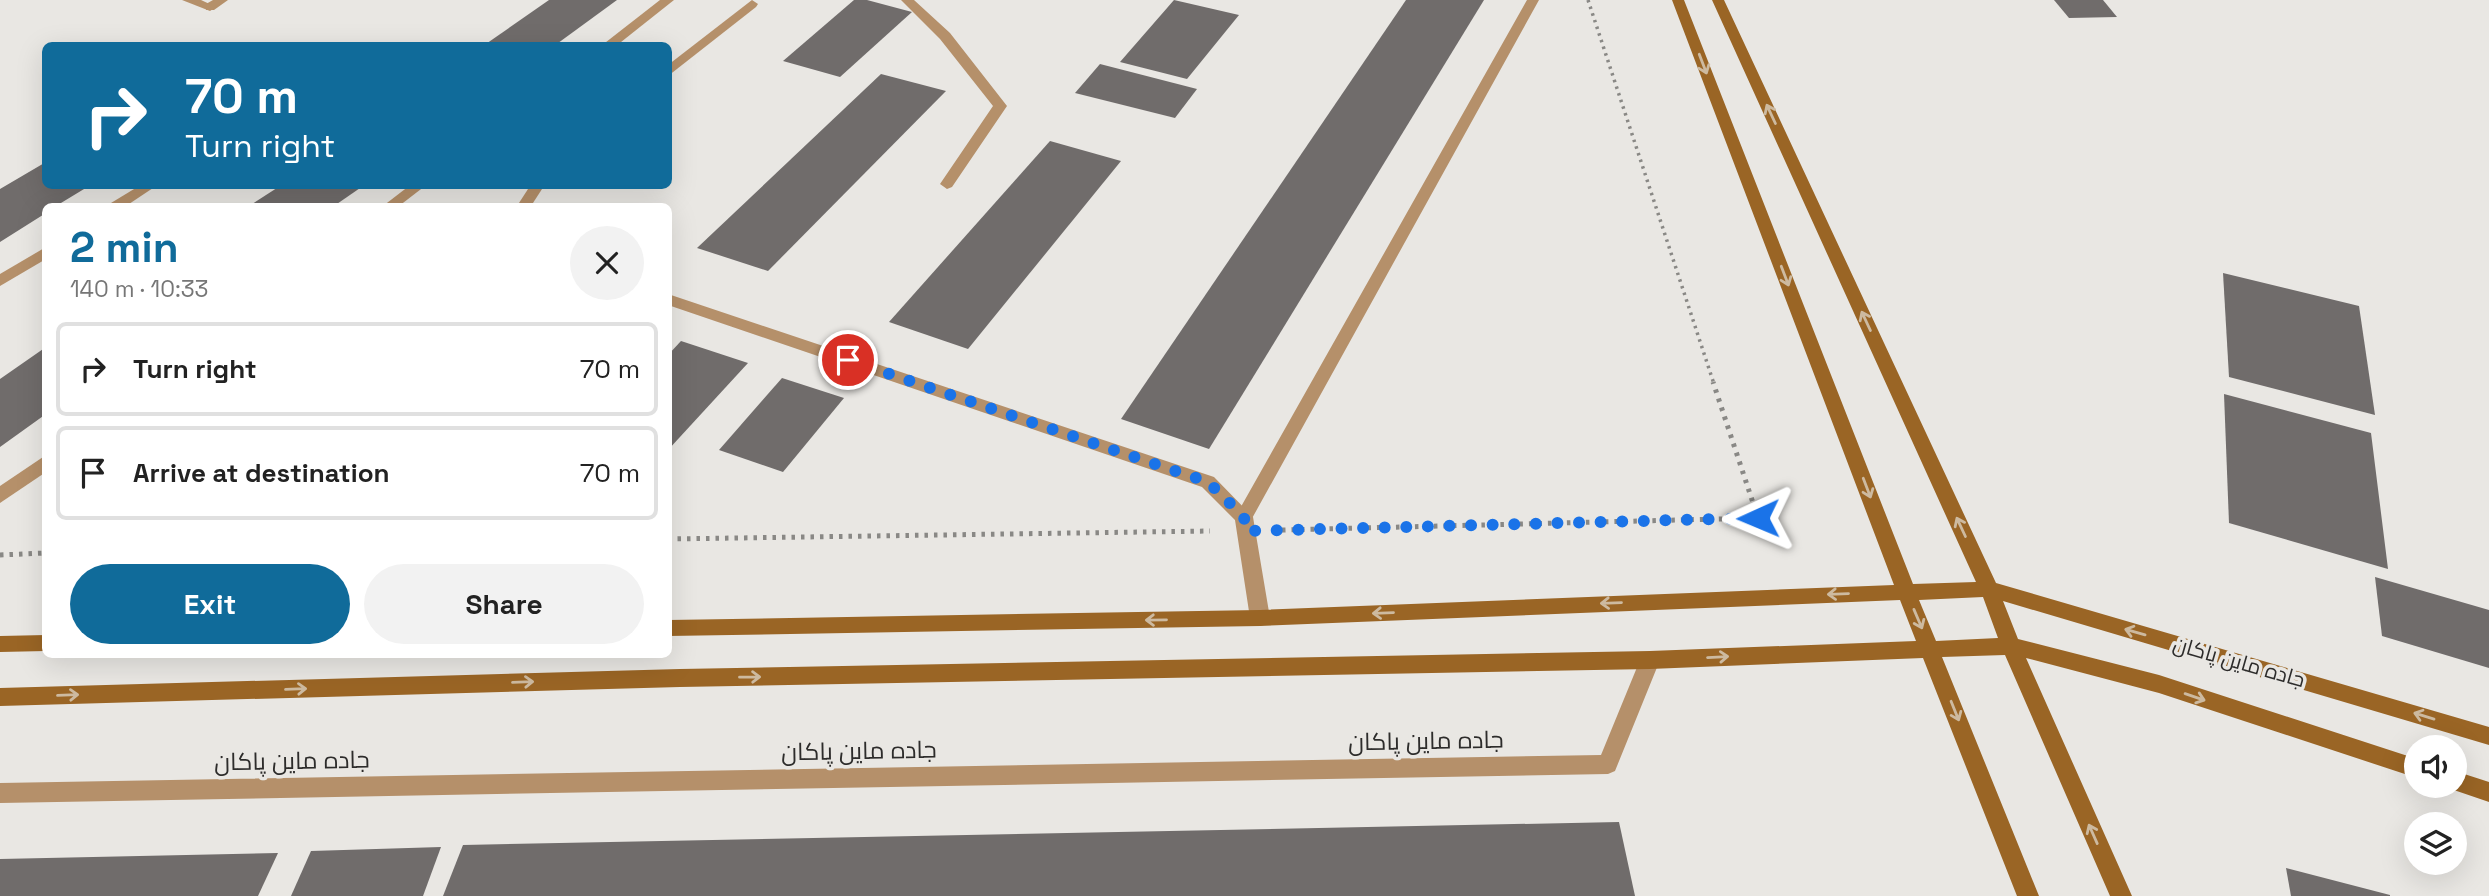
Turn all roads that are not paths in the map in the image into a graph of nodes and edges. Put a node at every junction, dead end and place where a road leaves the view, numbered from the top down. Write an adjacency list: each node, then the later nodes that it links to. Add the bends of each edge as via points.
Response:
1 (188, 0): 7 (street)
2 (668, 0): 9 (street)
3 (907, 0): 11 (street, via 945,36 1000,106)
4 (1533, 0): 21 (street)
5 (1678, 0): 23 (main road, one-way to 23)
6 (1718, 0): 22 (main road, one-way to 6)
7 (216, 3)
8 (752, 4): 10 (street)
9 (612, 42)
10 (672, 69)
11 (947, 184)
12 (144, 189): 14 (street)
13 (414, 189): 15 (street)
14 (121, 203)
15 (394, 203)
16 (42, 255): 17 (street)
17 (0, 281)
18 (672, 300): 21 (street, via 1208,482)
19 (42, 465): 20 (street)
20 (0, 496)
21 (1245, 524): 24 (street)
22 (1989, 590): 23 (main road, جاده ماین پاکان); 28 (main road); 32 (main road, جاده ماین پاکان, one-way to 22)
23 (1906, 591): 24 (main road, جاده ماین پاکان, one-way to 24); 29 (main road, one-way to 29)
24 (1260, 618): 25 (main road, جاده ماین پاکان, one-way to 25)
25 (672, 628)
26 (42, 643): 27 (main road)
27 (0, 644)
28 (2011, 646): 29 (main road, جاده ماین پاکان); 33 (main road, جاده ماین پاکان, one-way to 33, via 2159,684); 38 (main road, one-way to 28)
29 (1930, 647): 30 (main road, one-way to 29); 37 (main road, one-way to 37)
30 (1650, 660): 31 (main road, one-way to 30); 36 (street, جاده ماین پاکان, via 1608,764)
31 (0, 696)
32 (2489, 736)
33 (2404, 765)
34 (2467, 786): 35 (main road)
35 (2489, 792)
36 (0, 793)
37 (2028, 896)
38 (2121, 896)

